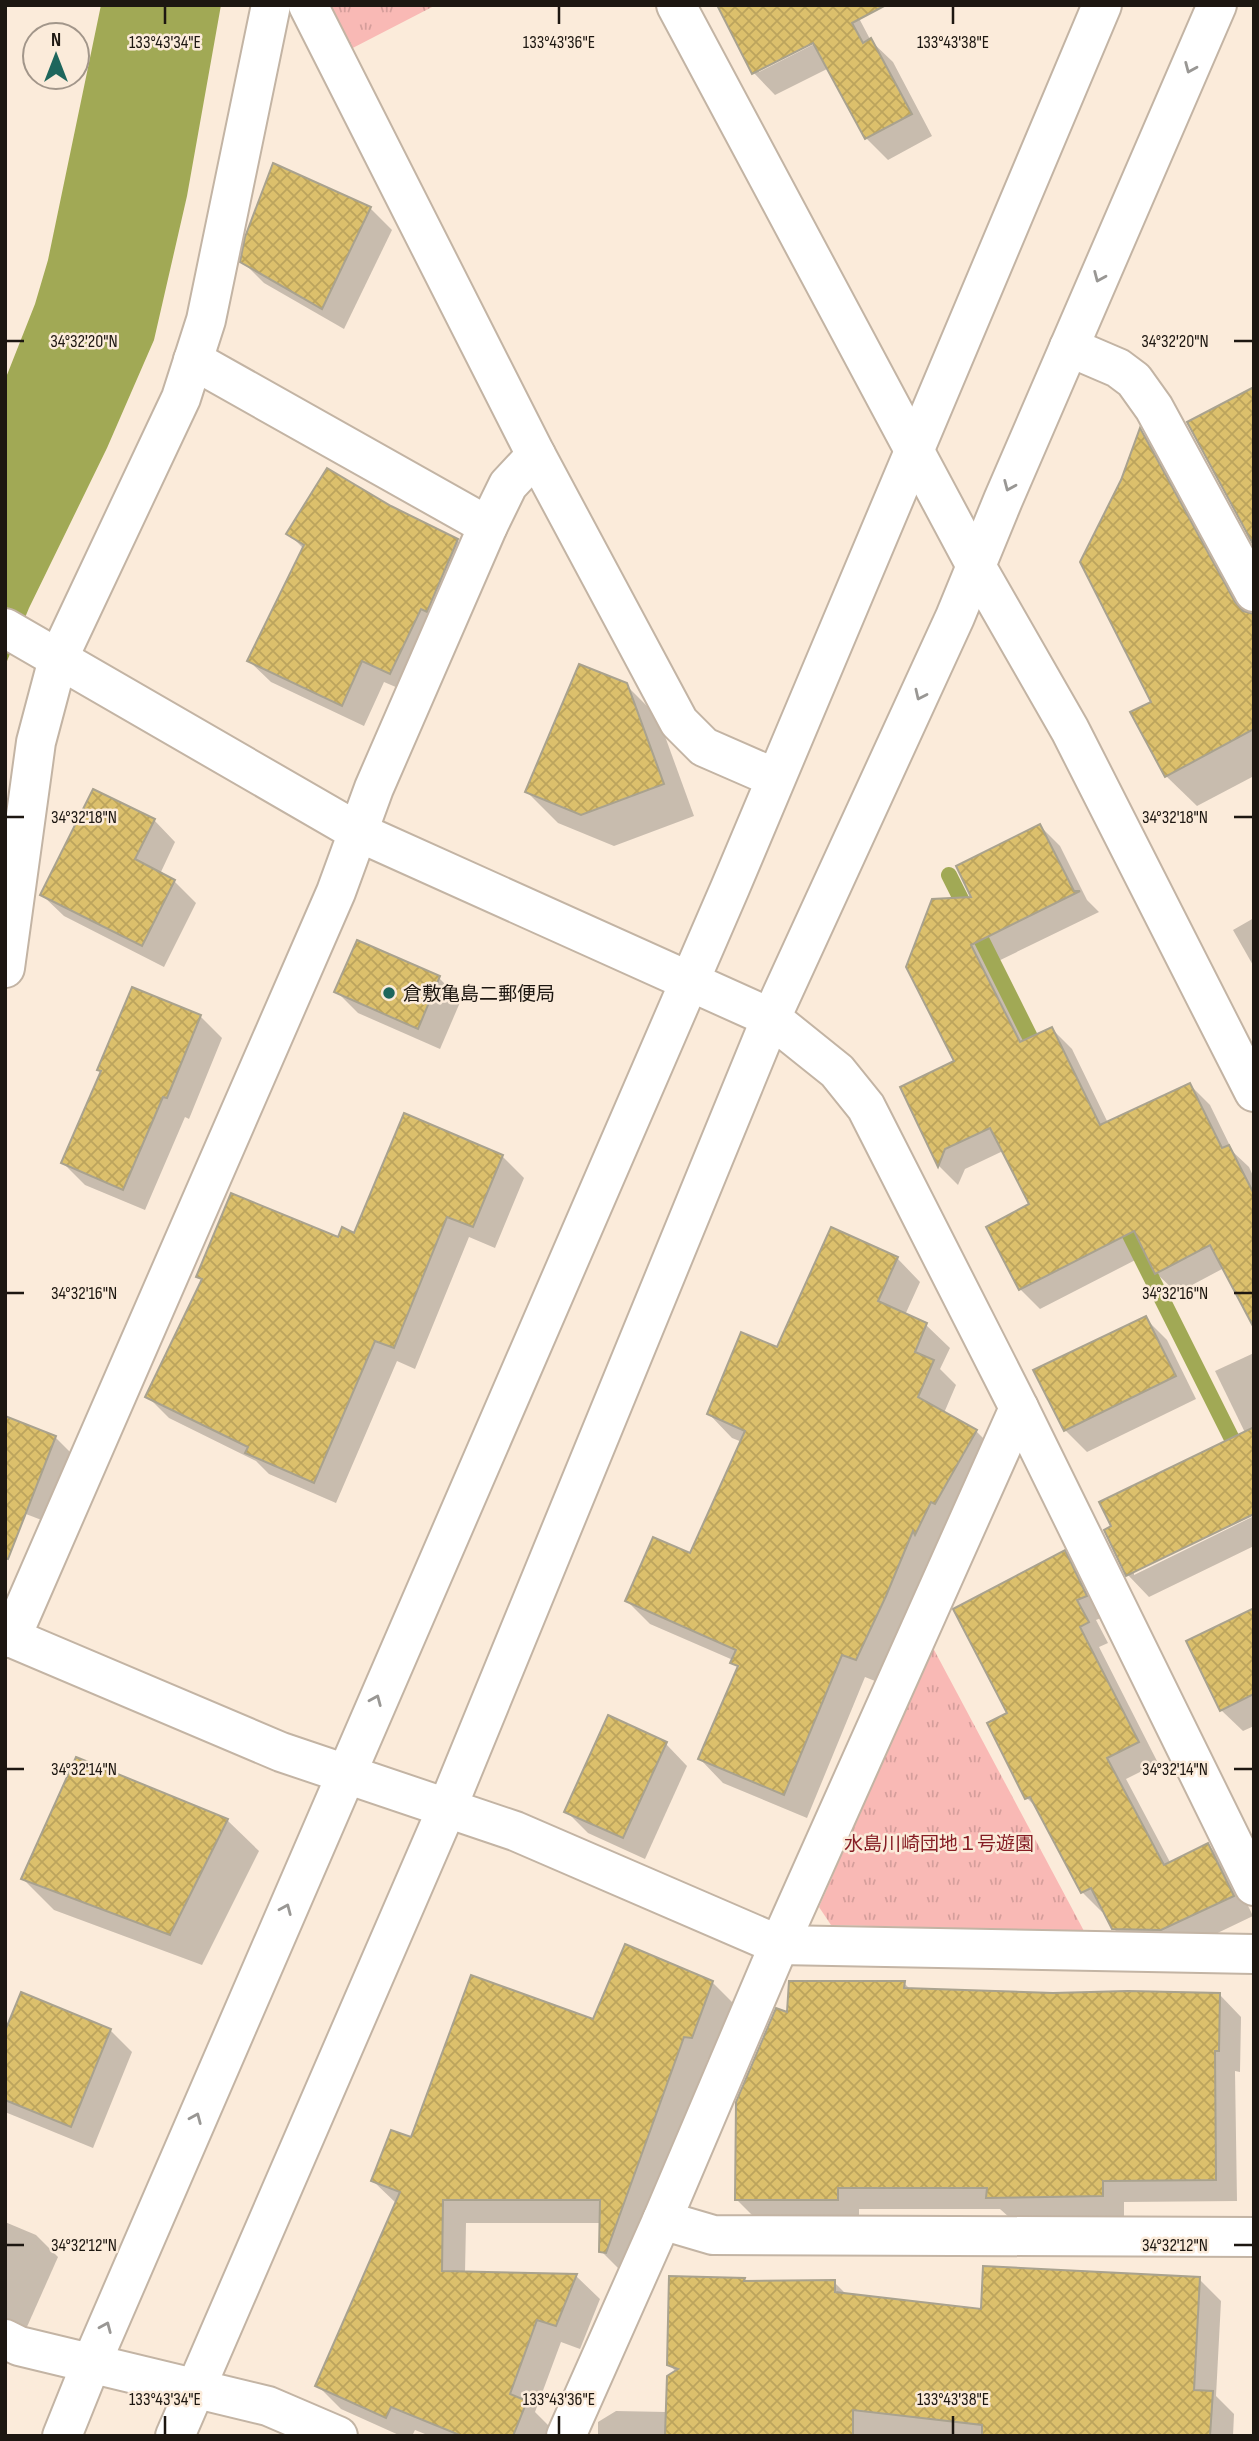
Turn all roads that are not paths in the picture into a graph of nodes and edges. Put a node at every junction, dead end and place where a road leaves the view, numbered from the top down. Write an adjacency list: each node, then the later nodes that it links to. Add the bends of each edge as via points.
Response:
1 (271, 5): 7 (street, via 206,320)
2 (308, 5): 9 (street)
3 (676, 5): 8 (street)
4 (1102, 5): 8 (street)
5 (1217, 5): 6 (street, one-way to 6)
6 (1069, 347): 11 (street, one-way to 11); 12 (street, via 1135,380)
7 (193, 360): 10 (street); 13 (street, via 181,398)
8 (915, 449): 11 (street); 14 (street)
9 (536, 455): 10 (street, via 508,485); 14 (street, via 679,722 704,747)
10 (488, 526): 15 (street)
11 (976, 566): 18 (street, one-way to 18); 19 (street, via 1070,730)
12 (1254, 592)
13 (33, 645): 15 (street); 16 (street, via 36,743)
14 (775, 778): 17 (street)
15 (358, 832): 17 (street); 21 (street)
16 (5, 968)
17 (688, 981): 18 (street); 22 (street, one-way to 17)
18 (771, 1018): 20 (street, via 837,1071 866,1107); 23 (street)
19 (1254, 1092)
20 (1019, 1408): 24 (street); 25 (street)
21 (8, 1637): 22 (street, via 281,1752)
22 (345, 1773): 23 (street); 30 (street, one-way to 22)
23 (447, 1808): 25 (street, via 515,1831); 31 (street)
24 (1254, 1886)
25 (779, 1945): 26 (street); 27 (street)
26 (1254, 1954)
27 (662, 2220): 28 (street, via 713,2235); 35 (street)
28 (1254, 2237)
29 (5, 2339): 30 (street)
30 (91, 2364): 31 (street); 32 (street)
31 (196, 2389): 33 (street); 34 (street, via 268,2406)
32 (62, 2436)
33 (175, 2436)
34 (338, 2436)
35 (566, 2436)

